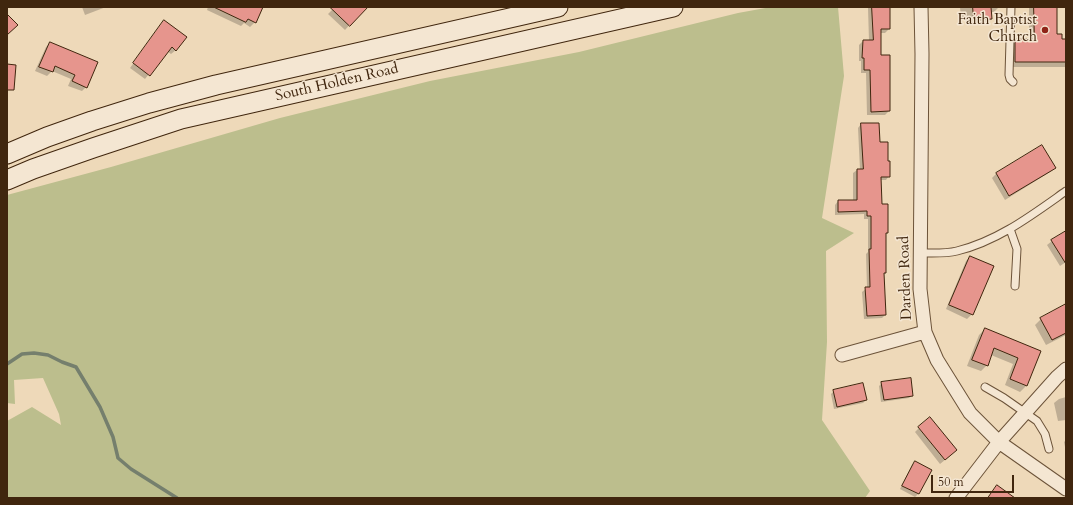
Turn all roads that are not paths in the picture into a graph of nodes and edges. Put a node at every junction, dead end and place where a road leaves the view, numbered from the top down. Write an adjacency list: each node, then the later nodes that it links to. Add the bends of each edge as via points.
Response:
1 (558, 7): 6 (main road, South Holden Road, via 149,102 69,129)
2 (673, 7): 7 (main road, South Holden Road, via 181,119)
3 (921, 7): 10 (street, Darden Road)
4 (1010, 7): 5 (lane, via 1009,75)
5 (1013, 82)
6 (7, 154)
7 (7, 180)
8 (1066, 191): 9 (lane)
9 (1010, 228): 10 (lane, via 989,241 955,251); 11 (lane, via 1018,249)
10 (920, 253): 12 (street, Darden Road, via 920,289)
11 (1015, 286)
12 (925, 332): 13 (street); 17 (street, Darden Road, via 937,360 970,413)
13 (842, 355)
14 (1066, 369): 16 (street)
15 (985, 387): 16 (lane)
16 (1025, 412): 17 (street); 18 (lane, via 1037,420 1045,434)
17 (999, 442): 19 (street, Darden Road); 20 (street)
18 (1049, 449)
19 (1066, 489)
20 (956, 498)

